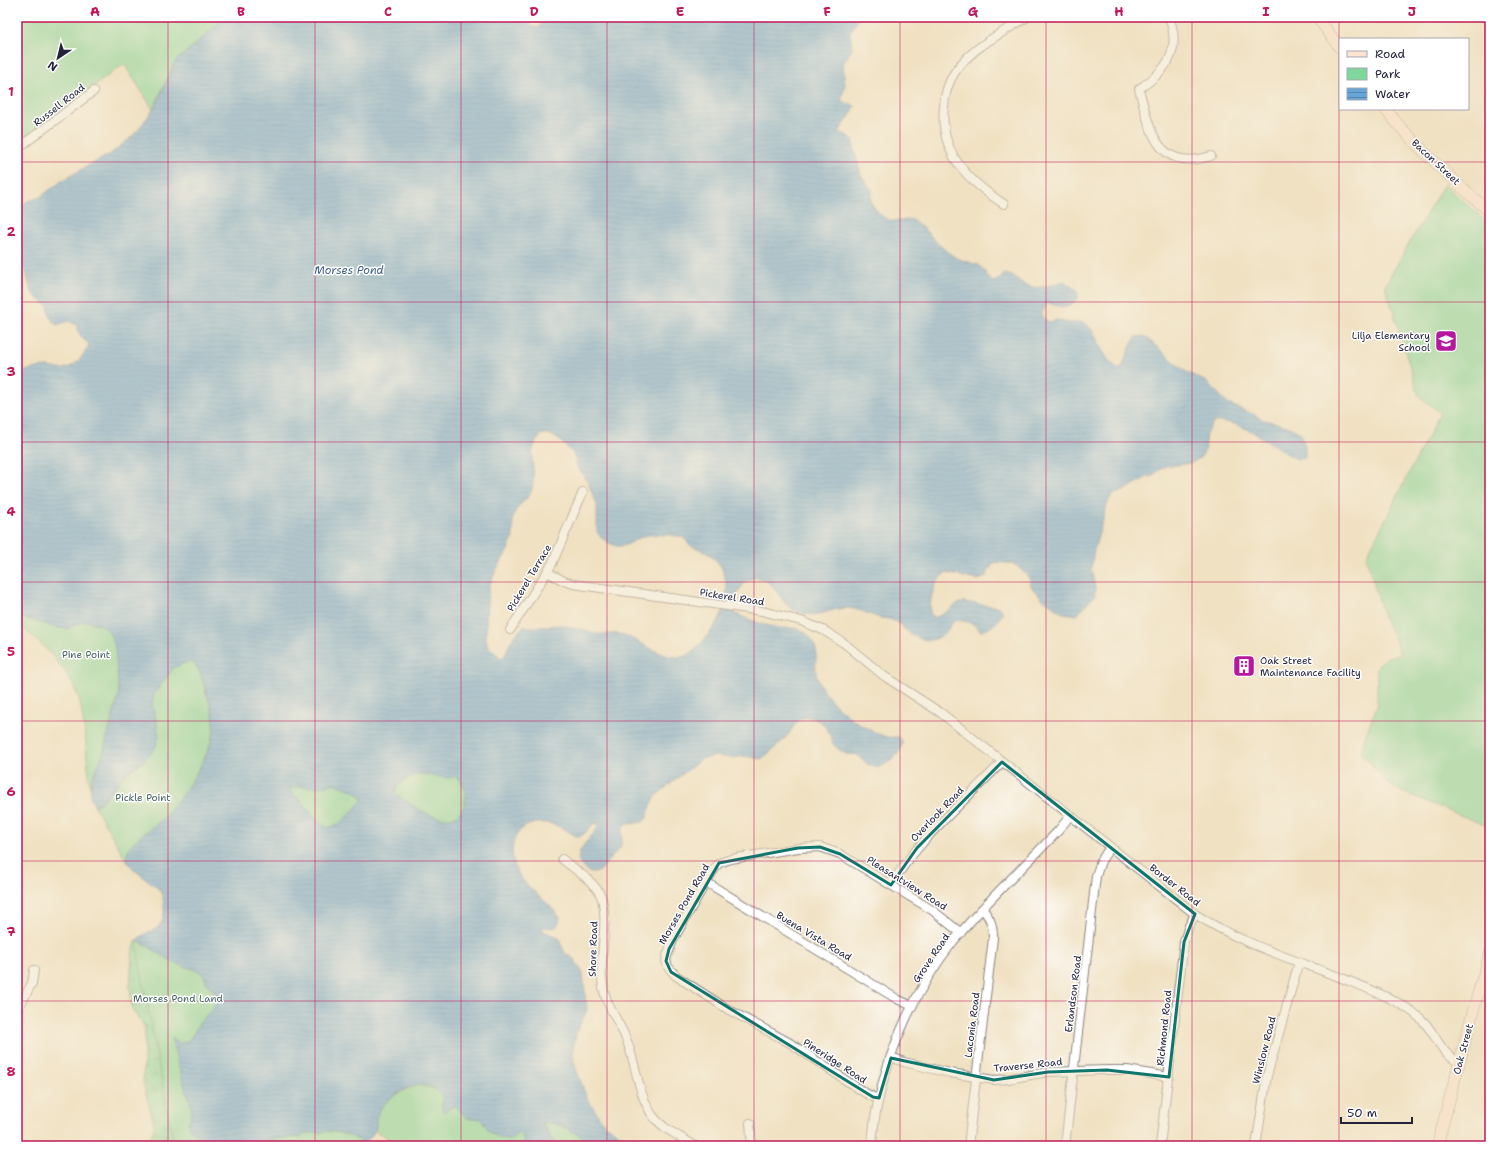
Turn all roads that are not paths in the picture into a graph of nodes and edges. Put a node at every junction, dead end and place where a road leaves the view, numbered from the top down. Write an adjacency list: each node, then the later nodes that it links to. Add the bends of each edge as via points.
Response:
1 (1027, 17): 9 (street, via 963,62 951,79 944,100 944,135 952,155 972,180)
2 (1169, 17): 8 (street, via 1174,34 1170,59 1162,71 1139,89 1150,128 1158,145 1177,157 1198,159)
3 (1317, 17): 4 (street)
4 (1339, 47)
5 (94, 91): 7 (street, Russell Road)
6 (1386, 110): 10 (street, Bacon Street, via 1425,153)
7 (17, 149)
8 (1211, 156)
9 (1004, 204)
10 (1490, 212)
11 (583, 492): 12 (street, Pickerel Terrace)
12 (547, 572): 13 (street, Pickerel Terrace); 14 (street, Pickerel Road, via 564,582 583,587 738,608 801,621 823,630 844,643 873,668)
13 (510, 630)
14 (897, 684): 15 (street, Border Road, via 941,713)
15 (1002, 762): 16 (street, Border Road); 21 (street, Overlook Road, via 917,848)
16 (1070, 816): 17 (street, Border Road); 22 (street, Grove Road)
17 (1110, 847): 23 (street, Border Road); 33 (street, Erlandson Road, via 1101,861 1096,876)
18 (840, 854): 20 (street, Morses Pond Road, via 812,846 731,859 719,863); 21 (street, Pleasantview Road)
19 (562, 859): 38 (street, Shore Road, via 592,883 601,896 604,917 604,994 626,1039 649,1109 660,1122)
20 (706, 882): 28 (street, Buena Vista Road); 30 (street, Morses Pond Road, via 671,944 666,962 668,967 676,976 729,1010)
21 (891, 885): 24 (street, Pleasantview Road, via 932,910)
22 (982, 909): 24 (street, Grove Road); 35 (street, Laconia Road, via 990,920 993,931)
23 (1195, 914): 26 (street, Border Road, via 1227,932); 34 (street, Richmond Road, via 1184,942)
24 (961, 933): 28 (street, Grove Road, via 933,971)
25 (1490, 953): 32 (street, Oak Street)
26 (1299, 962): 32 (street, Border Road, via 1368,988 1405,1007 1424,1022 1444,1052); 44 (street, Winslow Road, via 1267,1076)
27 (34, 970): 29 (street, via 32,983)
28 (912, 1006): 31 (street, Grove Road)
29 (17, 1011)
30 (781, 1039): 36 (street, Pineridge Road, via 862,1091)
31 (891, 1057): 35 (street, Traverse Road); 36 (street, Grove Road)
32 (1460, 1062): 45 (street, Oak Street)
33 (1074, 1071): 34 (street, Traverse Road, via 1118,1070); 35 (street, Traverse Road, via 1038,1073 1002,1080); 42 (street, Erlandson Road)
34 (1169, 1077): 43 (street, Richmond Road)
35 (975, 1078): 41 (street, Laconia Road)
36 (879, 1098): 40 (street, Grove Road)
37 (750, 1123): 39 (street)
38 (694, 1146)
39 (752, 1146)
40 (872, 1146)
41 (968, 1146)
42 (1064, 1146)
43 (1160, 1146)
44 (1256, 1146)
45 (1437, 1146)

